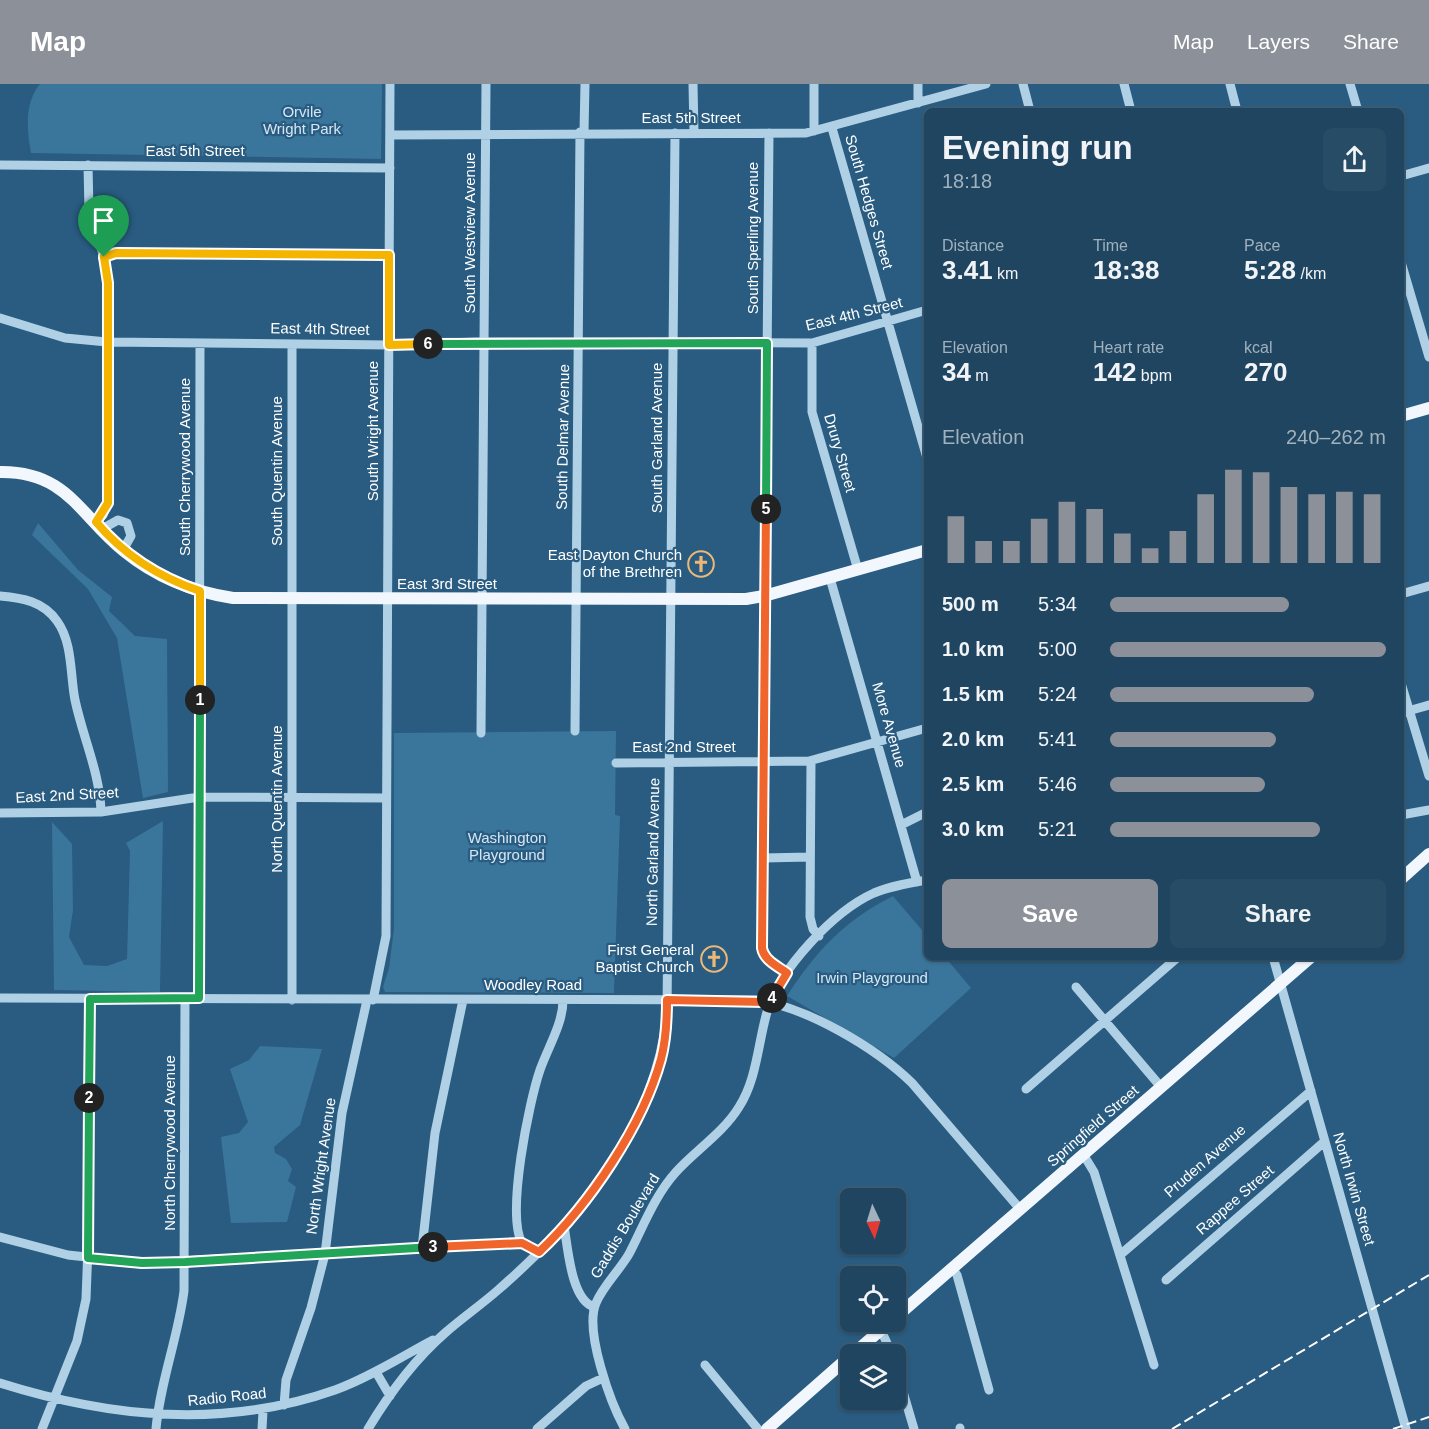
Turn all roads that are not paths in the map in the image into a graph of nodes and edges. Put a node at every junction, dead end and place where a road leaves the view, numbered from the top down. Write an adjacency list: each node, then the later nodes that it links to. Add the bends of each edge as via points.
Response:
1 (390, 84): 24 (street, South Wright Avenue)
2 (486, 84): 25 (street, South Westview Avenue)
3 (585, 84): 19 (street, South Delmar Avenue)
4 (693, 84): 23 (street)
5 (814, 84): 21 (street)
6 (918, 84): 12 (street)
7 (986, 84): 12 (street, East 5th Street)
8 (1023, 84): 14 (street)
9 (1124, 84): 15 (street)
10 (1230, 84): 16 (street)
11 (1350, 84): 17 (street)
12 (922, 102): 13 (street); 18 (street, East 5th Street)
13 (927, 108)
14 (1029, 108)
15 (1130, 108)
16 (1236, 108)
17 (1357, 108)
18 (832, 128): 21 (street, East 5th Street); 36 (street, South Hedges Street)
19 (582, 132): 22 (street, East 5th Street); 25 (street, East 5th Street); 39 (street, South Delmar Avenue)
20 (769, 132): 21 (street, East 5th Street); 23 (street, East 5th Street); 42 (street, South Sperling Avenue)
21 (814, 132)
22 (675, 133): 23 (street, East 5th Street); 40 (street, South Garland Avenue)
23 (694, 133)
24 (390, 135): 25 (street, East 5th Street); 28 (street, South Wright Avenue)
25 (485, 135): 38 (street, South Westview Avenue)
26 (0, 165): 27 (street, East 5th Street)
27 (88, 165): 28 (street, East 5th Street); 32 (street, via 88,211)
28 (390, 168): 31 (street, South Wright Avenue)
29 (1429, 168): 30 (street)
30 (1404, 175)
31 (389, 255): 32 (street, via 116,253); 45 (street, South Wright Avenue)
32 (104, 257): 37 (street, via 108,283)
33 (1404, 272): 46 (street)
34 (924, 311): 36 (street, East 4th Street)
35 (0, 318): 37 (street, East 4th Street, via 55,336)
36 (888, 321): 43 (street, East 4th Street); 49 (street, South Hedges Street)
37 (107, 342): 41 (street, East 4th Street); 51 (street, via 108,503)
38 (485, 342): 39 (street, East 4th Street); 45 (street, East 4th Street); 63 (street, South Westview Avenue)
39 (579, 342): 40 (street, East 4th Street); 64 (street, South Delmar Avenue)
40 (673, 342): 42 (street, East 4th Street); 65 (street, South Garland Avenue)
41 (200, 343): 44 (street, East 4th Street); 57 (street, South Cherrywood Avenue)
42 (767, 343): 43 (street, East 4th Street); 60 (street, South Sperling Avenue)
43 (812, 343): 54 (street, Drury Street, via 812,412)
44 (292, 344): 45 (street, East 4th Street); 61 (street, South Quentin Avenue)
45 (389, 345): 62 (street, South Wright Avenue)
46 (1429, 357)
47 (1429, 408): 48 (main road)
48 (1404, 415)
49 (924, 447)
50 (0, 472): 51 (main road, East 3rd Street, via 32,477 58,487)
51 (99, 526): 52 (main road, East 3rd Street); 52 (street, via 118,520 127,523 130,536)
52 (123, 550): 57 (main road, East 3rd Street, via 167,578)
53 (924, 551): 54 (main road, East 3rd Street)
54 (858, 570): 55 (main road, East 3rd Street)
55 (830, 578): 60 (main road, East 3rd Street); 71 (street, More Avenue)
56 (1429, 586): 58 (street)
57 (200, 591): 61 (main road, East 3rd Street, via 233,597); 77 (street)
58 (1404, 593)
59 (0, 596): 81 (street, via 38,604 52,614 63,630 75,700 97,774)
60 (764, 596): 65 (main road, East 3rd Street); 73 (street, South Sperling Avenue)
61 (292, 599): 62 (main road, East 3rd Street); 78 (street, North Quentin Avenue)
62 (388, 599): 63 (main road, East 3rd Street); 79 (street, North Wright Avenue)
63 (482, 599): 64 (main road, East 3rd Street); 70 (street, South Westview Avenue)
64 (577, 599): 65 (main road, East 3rd Street); 69 (street, South Delmar Avenue)
65 (671, 599): 75 (street, North Garland Avenue)
66 (1429, 705): 67 (street)
67 (1405, 712): 76 (street)
68 (924, 729): 71 (street, East 2nd Street)
69 (574, 731)
70 (482, 733)
71 (878, 742): 72 (street, East 2nd Street); 85 (street, More Avenue)
72 (811, 761): 73 (street, East 2nd Street); 87 (street)
73 (764, 762): 75 (street, East 2nd Street); 88 (street, South Sperling Avenue)
74 (616, 763): 75 (street, East 2nd Street)
75 (669, 763): 107 (street, North Garland Avenue)
76 (1429, 776)
77 (199, 797): 78 (street, East 2nd Street); 81 (street, East 2nd Street); 99 (street)
78 (292, 798): 79 (street, East 2nd Street); 103 (street, North Quentin Avenue)
79 (386, 798): 104 (street, North Wright Avenue, via 386,936)
80 (1429, 810): 84 (street)
81 (101, 812): 82 (street, East 2nd Street)
82 (0, 813)
83 (924, 814): 85 (street)
84 (1404, 814)
85 (902, 825): 91 (street, More Avenue)
86 (1429, 854): 89 (main road)
87 (810, 857): 88 (street); 92 (street, via 810,917)
88 (763, 858): 96 (street, South Sperling Avenue, via 763,953)
89 (1404, 876)
90 (924, 881): 91 (street, Gaddis Boulevard)
91 (916, 882): 92 (street, Gaddis Boulevard, via 888,888 861,900)
92 (819, 936): 96 (street, Gaddis Boulevard)
93 (1175, 960): 109 (street)
94 (1274, 960): 97 (street, North Irwin Street)
95 (1307, 960): 97 (main road, Springfield Street)
96 (787, 973): 108 (street, Gaddis Boulevard)
97 (1280, 983): 110 (main road, Springfield Street); 112 (street, North Irwin Street)
98 (1076, 987): 109 (street)
99 (199, 998): 102 (street, Woodley Road); 103 (street, Woodley Road)
100 (0, 999): 101 (street, Woodley Road)
101 (90, 999): 102 (street, Woodley Road); 123 (street)
102 (185, 999): 124 (street, North Cherrywood Avenue)
103 (292, 1000): 104 (street, Woodley Road)
104 (370, 1000): 105 (street, Woodley Road); 121 (street, North Wright Avenue, via 342,1113)
105 (463, 1000): 106 (street, Woodley Road); 119 (street, via 435,1133)
106 (563, 1000): 107 (street, Woodley Road); 118 (street, via 561,1018 538,1078 525,1128 518,1203)
107 (667, 1000): 108 (street, Woodley Road); 116 (street, North Garland Avenue, via 664,1045 650,1091 610,1162)
108 (770, 1002): 115 (street, Woodley Road, via 822,1023 895,1068); 127 (street, Gaddis Boulevard, via 754,1070 741,1105 668,1181)
109 (1104, 1021): 110 (street); 111 (street)
110 (1161, 1087): 114 (main road, Springfield Street)
111 (1026, 1089)
112 (1311, 1091): 113 (street, North Irwin Street); 122 (street, Pruden Avenue)
113 (1324, 1142): 126 (street, Rappee Street); 154 (street, North Irwin Street)
114 (1083, 1154): 115 (main road, Springfield Street); 122 (street, via 1094,1172)
115 (1020, 1209): 125 (main road, Springfield Street)
116 (564, 1226): 120 (street, North Garland Avenue); 127 (street, via 578,1292)
117 (0, 1237): 123 (street)
118 (522, 1243): 119 (street); 120 (street)
119 (422, 1248): 121 (street)
120 (539, 1252): 130 (street, North Garland Avenue)
121 (325, 1254): 124 (street); 142 (street, North Wright Avenue, via 286,1380)
122 (1120, 1255): 134 (street)
123 (88, 1258): 124 (street); 140 (street, via 86,1299 76,1341)
124 (185, 1262): 144 (street, North Cherrywood Avenue, via 182,1310)
125 (952, 1268): 128 (main road, Springfield Street); 138 (street)
126 (1166, 1280)
127 (594, 1307): 136 (street)
128 (906, 1308)
129 (878, 1332): 131 (main road)
130 (445, 1333): 135 (street, Radio Road); 139 (street, North Garland Avenue, via 418,1359)
131 (865, 1344)
132 (705, 1365): 151 (street)
133 (840, 1365): 152 (main road)
134 (1154, 1365)
135 (376, 1372): 139 (street); 142 (street, Radio Road, via 336,1390)
136 (603, 1378): 149 (street, via 586,1386); 150 (street)
137 (0, 1383): 140 (street, Radio Road)
138 (989, 1390)
139 (390, 1396): 148 (street, North Garland Avenue)
140 (53, 1398): 144 (street, Radio Road, via 104,1410); 145 (street)
141 (906, 1402): 153 (street)
142 (284, 1406): 143 (street, Radio Road)
143 (263, 1411): 144 (street, Radio Road, via 198,1418); 147 (street)
144 (157, 1416): 146 (street, North Cherrywood Avenue)
145 (42, 1429)
146 (156, 1429)
147 (262, 1429)
148 (368, 1429)
149 (537, 1429)
150 (625, 1429)
151 (758, 1429)
152 (766, 1429)
153 (914, 1429)
154 (1406, 1429)

